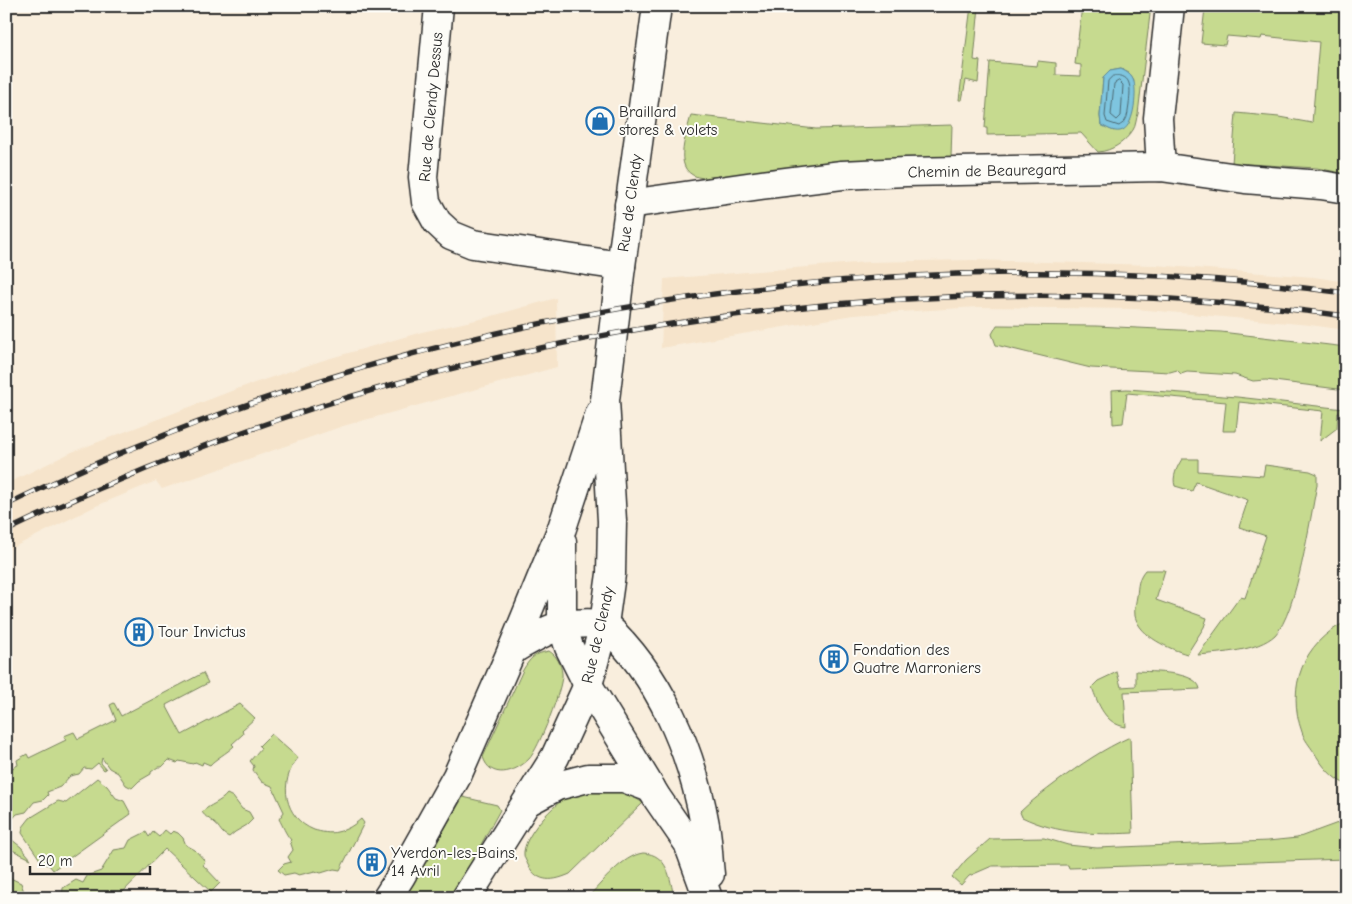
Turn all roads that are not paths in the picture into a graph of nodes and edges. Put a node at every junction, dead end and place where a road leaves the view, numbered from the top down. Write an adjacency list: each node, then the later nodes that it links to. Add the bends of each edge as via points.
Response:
1 (440, 6): 7 (street, Rue de Clendy Dessus, via 423,178 426,202 437,222 451,235 473,244)
2 (657, 6): 6 (street, Rue de Clendy)
3 (1170, 6): 4 (street, via 1158,118)
4 (1161, 167): 5 (street, Chemin de Beauregard); 6 (street, Chemin de Beauregard, via 842,176)
5 (1346, 189)
6 (629, 204): 7 (street, Rue de Clendy)
7 (621, 266): 8 (street, Rue de Clendy)
8 (605, 400): 9 (street, Rue de Clendy); 10 (street, Rue de Clendy, via 612,539)
9 (562, 528): 11 (street); 12 (street, Rue de Clendy)
10 (604, 624): 11 (street); 13 (street, Rue de Clendy); 19 (street, via 623,641 665,703 693,774 705,826)
11 (562, 626): 12 (street); 13 (street)
12 (512, 650): 16 (street, Rue de Clendy, via 457,776)
13 (588, 685): 14 (street); 15 (street, Rue de Clendy, via 555,757)
14 (652, 788): 15 (street, via 624,778 588,778 557,786); 18 (street, via 688,843)
15 (526, 803): 17 (street, Rue de Clendy)
16 (394, 887)
17 (466, 898)
18 (708, 898)
19 (714, 898)

